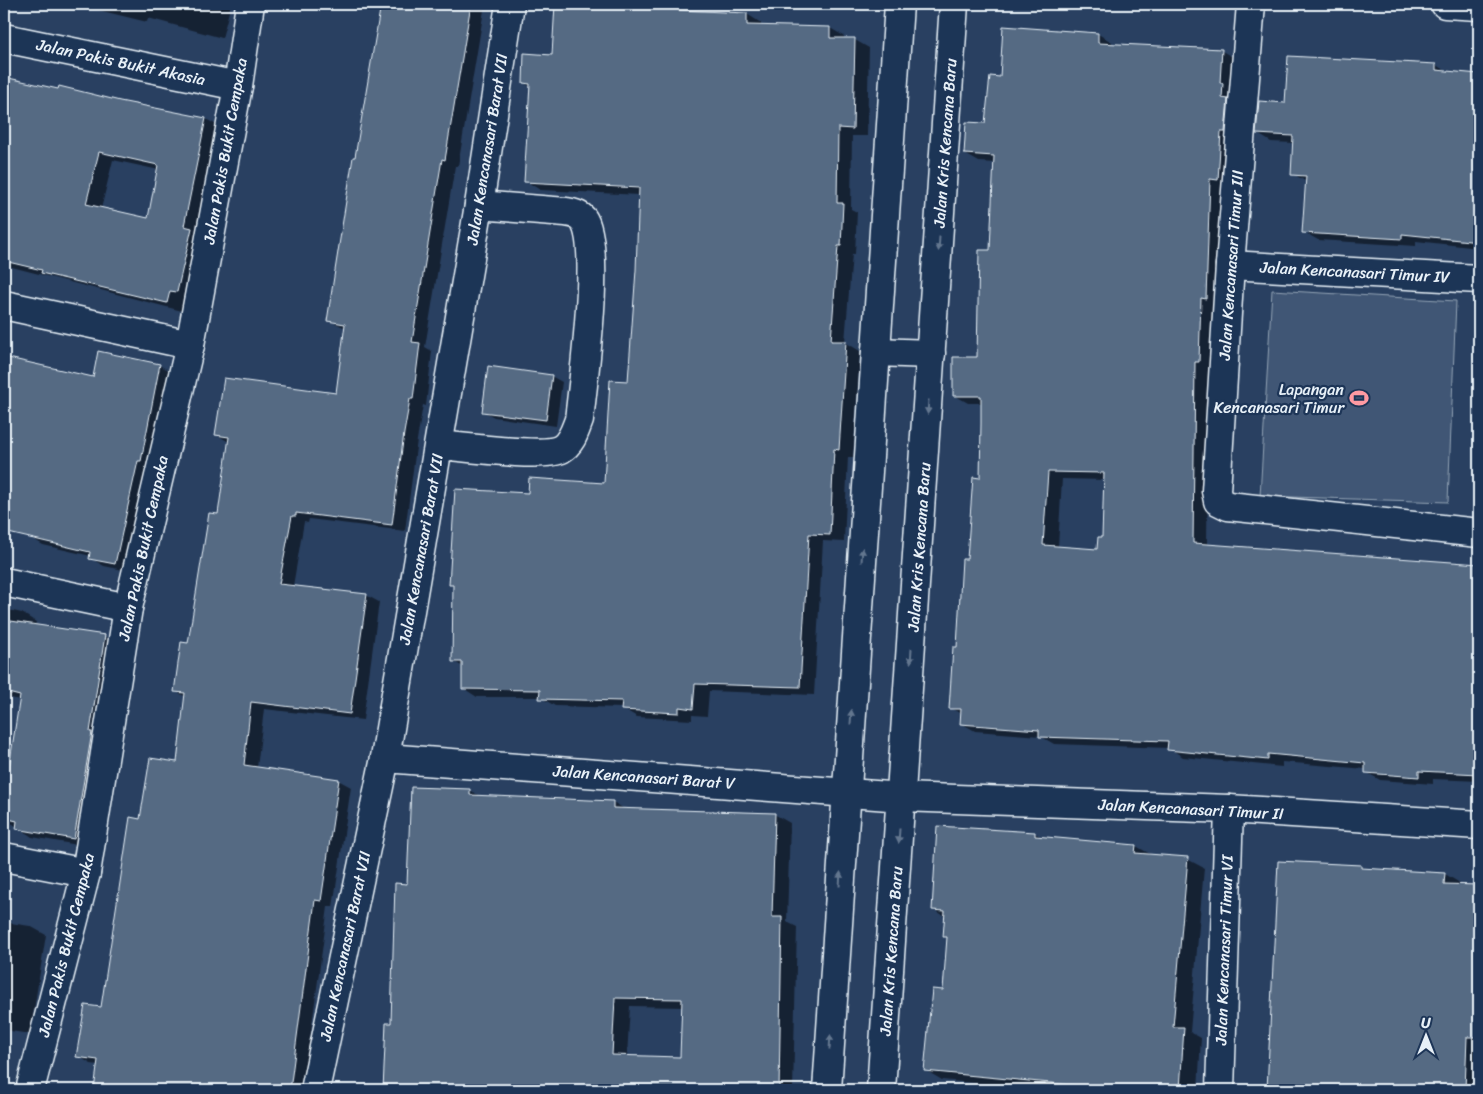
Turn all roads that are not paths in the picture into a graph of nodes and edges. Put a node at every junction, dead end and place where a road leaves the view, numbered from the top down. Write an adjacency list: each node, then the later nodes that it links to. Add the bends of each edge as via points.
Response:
1 (250, 4): 9 (street, Jalan Pakis Bukit Cempaka)
2 (510, 4): 10 (street, Jalan Kencanasari Barat VII)
3 (899, 4): 15 (street)
4 (954, 4): 16 (street, Jalan Kris Kencana Baru, one-way to 16)
5 (1251, 4): 11 (street, Jalan Kencanasari Timur III)
6 (1445, 4): 7 (street)
7 (1479, 6)
8 (4, 38): 9 (street, Jalan Pakis Bukit Akasia)
9 (238, 86): 14 (street, Jalan Pakis Bukit Cempaka)
10 (479, 205): 17 (street, Jalan Kencanasari Barat VII); 17 (street, via 566,212 580,215 584,220 590,237 591,273 579,420 571,440 556,451)
11 (1230, 265): 12 (street, Jalan Kencanasari Timur IV); 18 (street, Jalan Kencanasari Timur III, via 1216,491 1221,505)
12 (1479, 279)
13 (4, 305): 14 (street)
14 (190, 345): 20 (street, Jalan Pakis Bukit Cempaka)
15 (876, 352): 16 (street); 22 (street, one-way to 15)
16 (931, 354): 23 (street, Jalan Kris Kencana Baru, one-way to 23)
17 (439, 445): 21 (street, Jalan Kencanasari Barat VII)
18 (1479, 533)
19 (4, 582): 20 (street)
20 (128, 608): 27 (street, Jalan Pakis Bukit Cempaka)
21 (385, 758): 22 (street, Jalan Kencanasari Barat V); 29 (street, Jalan Kencanasari Barat VII)
22 (846, 793): 23 (street, Jalan Kencanasari Barat V); 30 (street, one-way to 22)
23 (902, 797): 24 (street, Jalan Kencanasari Timur II); 31 (street, Jalan Kris Kencana Baru, one-way to 31)
24 (1229, 809): 25 (street, Jalan Kencanasari Timur II); 32 (street, Jalan Kencanasari Timur VI)
25 (1479, 825)
26 (4, 857): 27 (street)
27 (86, 873): 28 (street, Jalan Pakis Bukit Cempaka)
28 (30, 1090)
29 (315, 1090)
30 (827, 1090)
31 (881, 1090)
32 (1220, 1090)

